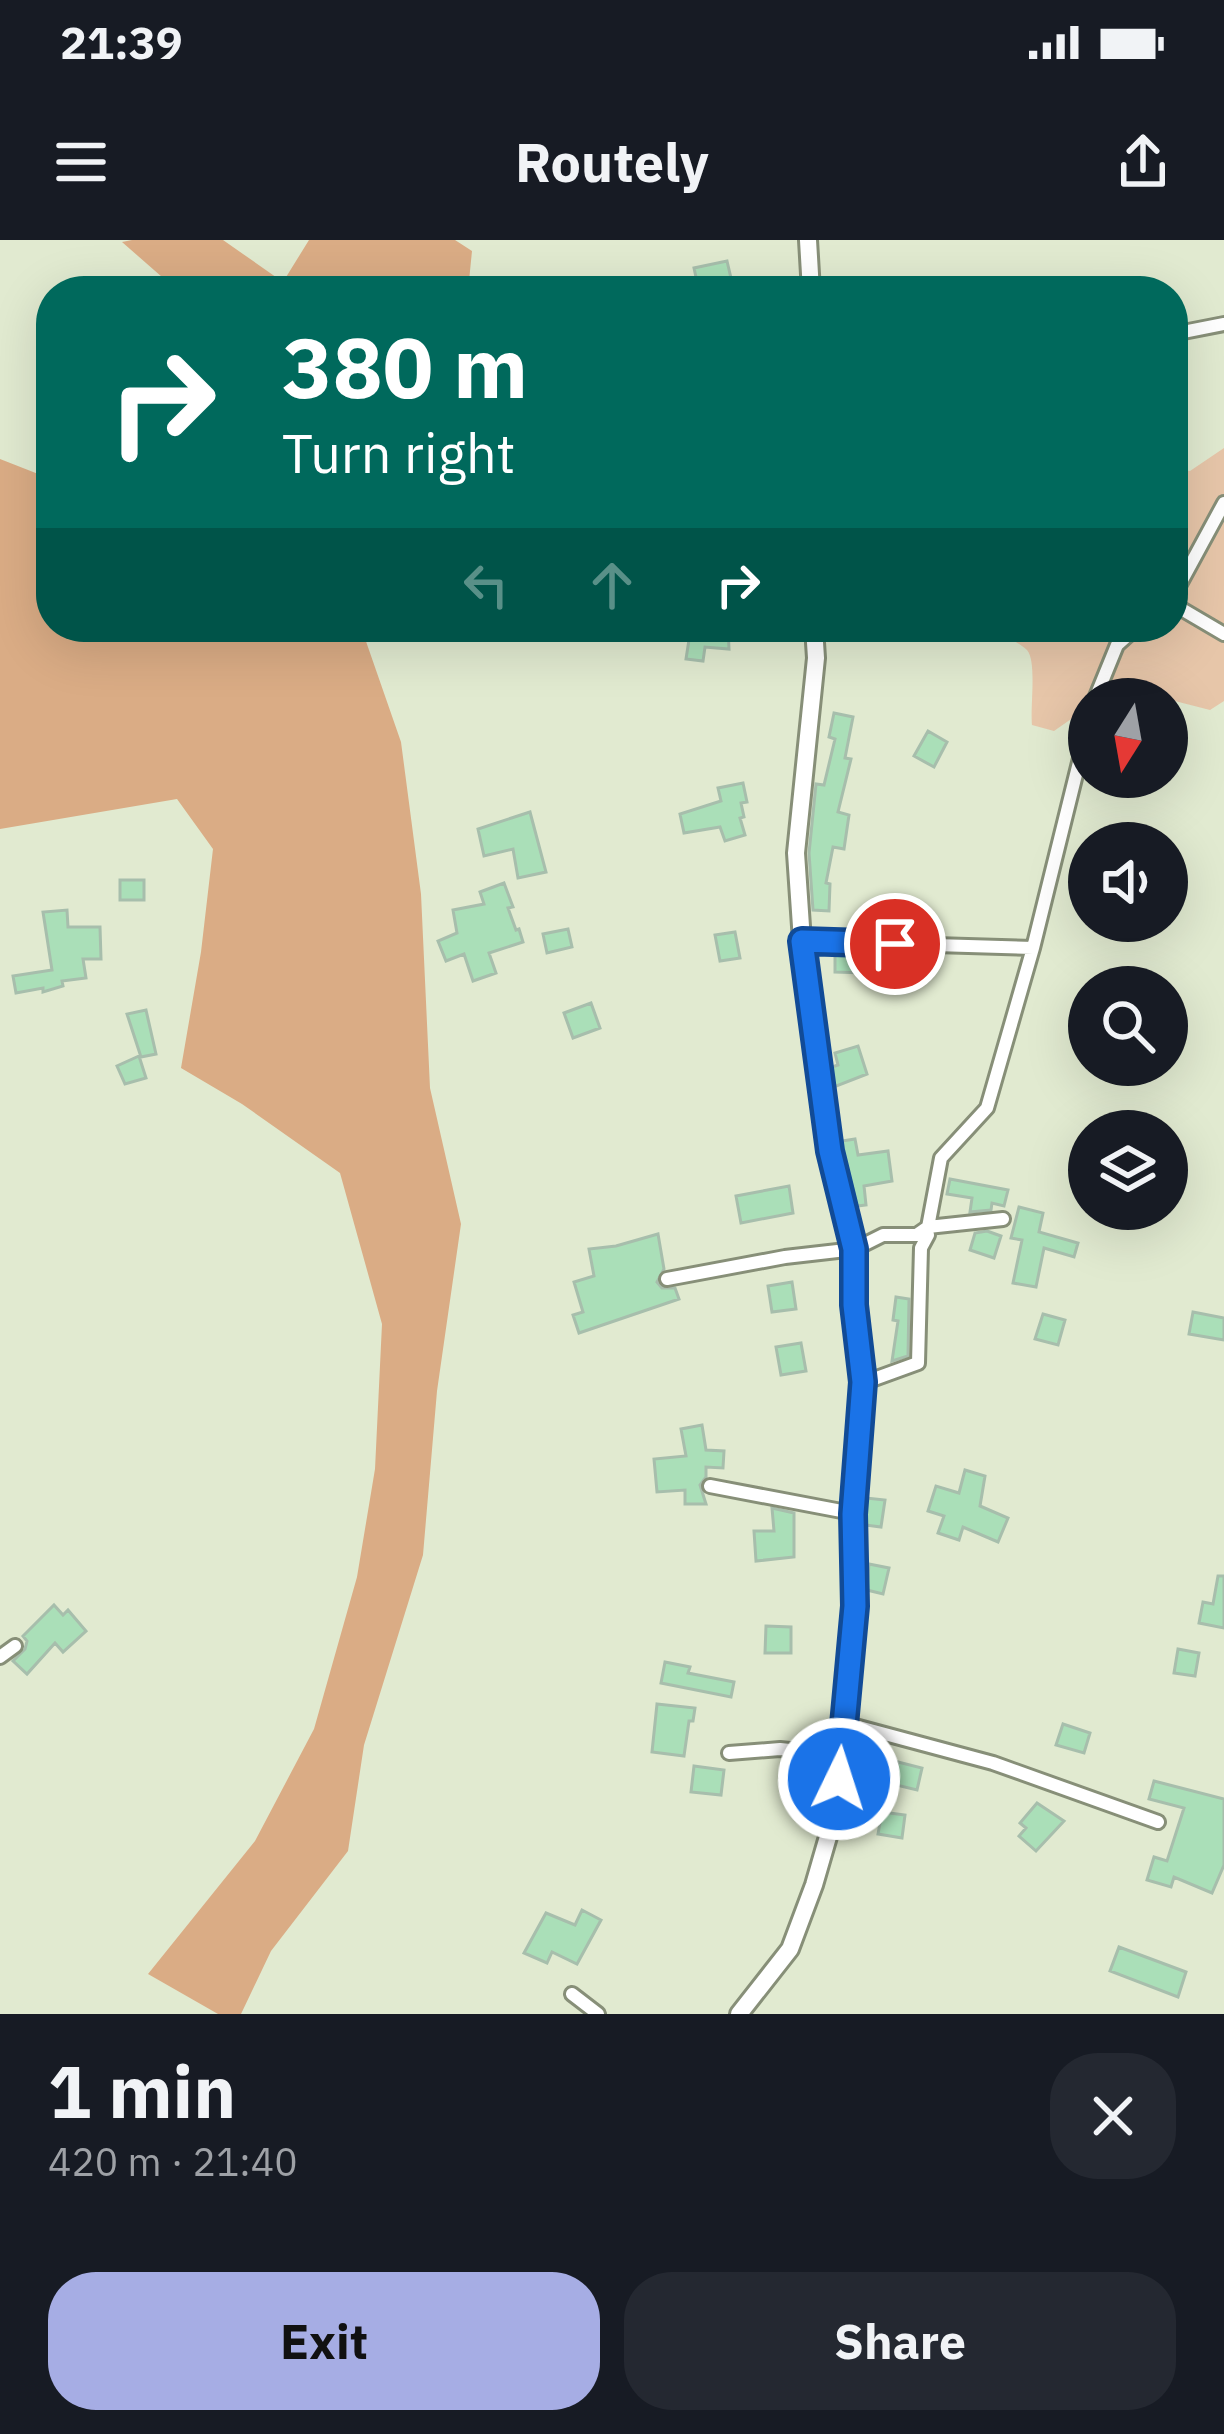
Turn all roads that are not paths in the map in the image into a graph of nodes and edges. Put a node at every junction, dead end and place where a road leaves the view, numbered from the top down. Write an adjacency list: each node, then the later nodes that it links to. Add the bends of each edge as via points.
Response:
1 (808, 240): 2 (street)
2 (810, 276)
3 (1224, 324): 4 (street)
4 (1188, 331)
5 (1224, 503): 6 (street)
6 (1188, 571)
7 (1188, 610): 8 (street)
8 (1224, 634)
9 (815, 642): 13 (street, via 796,853)
10 (1120, 642): 11 (street)
11 (1104, 678)
12 (1071, 798): 14 (street)
13 (802, 941): 14 (street); 17 (street, via 830,1151)
14 (1034, 948): 16 (street, via 987,1108 941,1158)
15 (1003, 1219): 16 (street)
16 (928, 1231): 17 (street, via 884,1234); 19 (street, via 918,1363)
17 (854, 1249): 18 (street); 19 (street)
18 (667, 1279)
19 (863, 1382): 21 (street)
20 (710, 1486): 21 (street)
21 (853, 1514): 24 (street, via 855,1606)
22 (15, 1646): 23 (street)
23 (0, 1657)
24 (842, 1730): 26 (street); 27 (street, via 855,1726 993,1763)
25 (729, 1753): 26 (street)
26 (839, 1755): 30 (street, via 832,1823 790,1949)
27 (1158, 1822)
28 (572, 1994): 29 (street)
29 (598, 2014)
30 (739, 2014)

